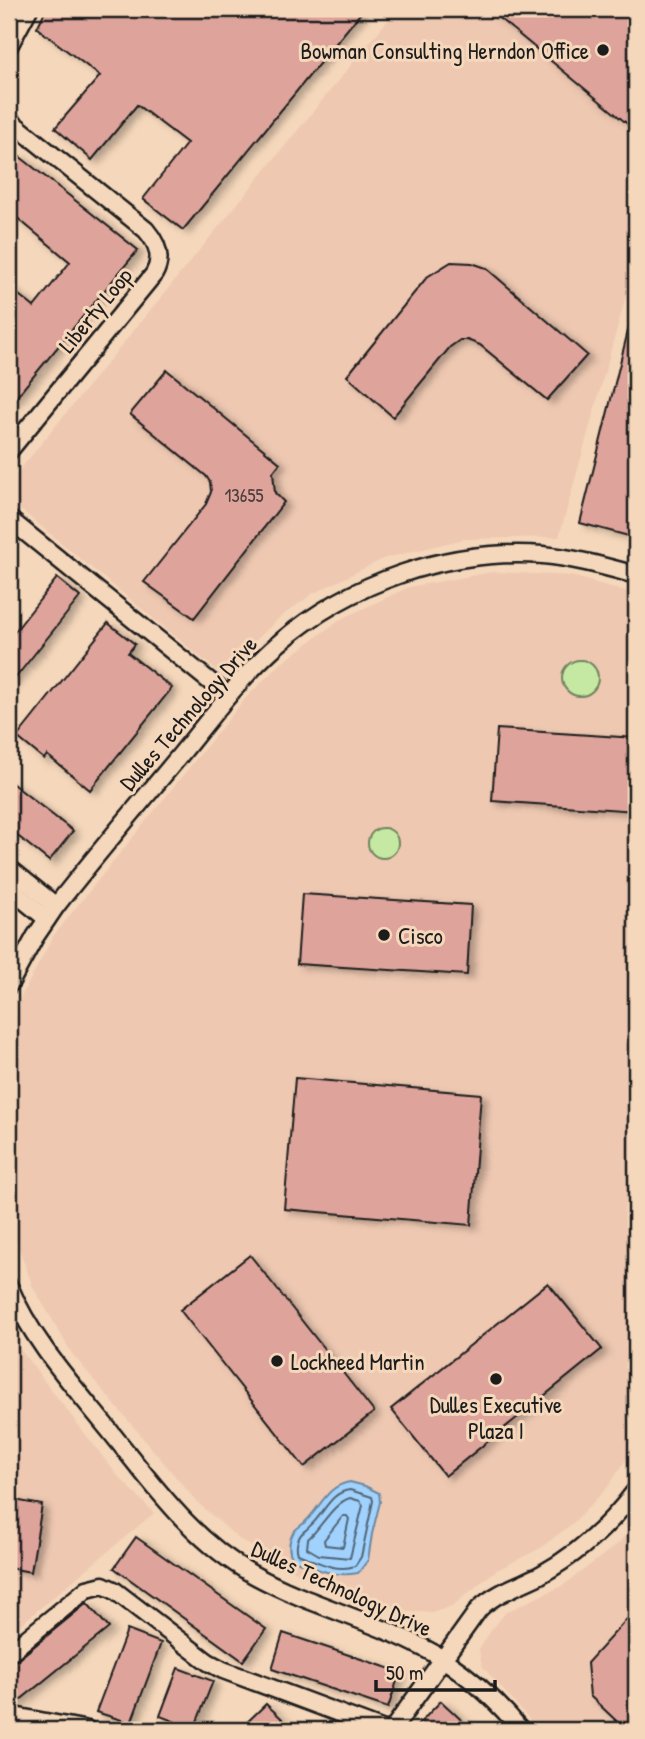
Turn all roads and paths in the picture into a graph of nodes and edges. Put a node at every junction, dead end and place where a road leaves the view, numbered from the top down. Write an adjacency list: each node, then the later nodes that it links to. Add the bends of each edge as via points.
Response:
1 (29, 9): 2 (street)
2 (9, 46)
3 (9, 120): 4 (street, Liberty Loop, via 146,230 157,246 159,264)
4 (9, 451)
5 (9, 519): 7 (street)
6 (636, 575): 7 (street, Dulles Technology Drive, via 583,561 524,554 456,560 408,572 360,590 316,615 277,645)
7 (228, 696): 10 (street, Dulles Technology Drive)
8 (9, 868): 10 (street)
9 (9, 888): 10 (street)
10 (51, 912): 11 (street, Dulles Technology Drive)
11 (9, 985)
12 (9, 1286): 15 (street, Dulles Technology Drive, via 54,1362 207,1543 275,1586)
13 (636, 1490): 15 (street, Dulles Technology Drive, via 613,1518 572,1554 485,1603)
14 (9, 1653): 18 (street, via 87,1589 103,1585 223,1670)
15 (442, 1659): 19 (street); 20 (street)
16 (9, 1715): 17 (street)
17 (88, 1730)
18 (384, 1730)
19 (392, 1730)
20 (521, 1730)

